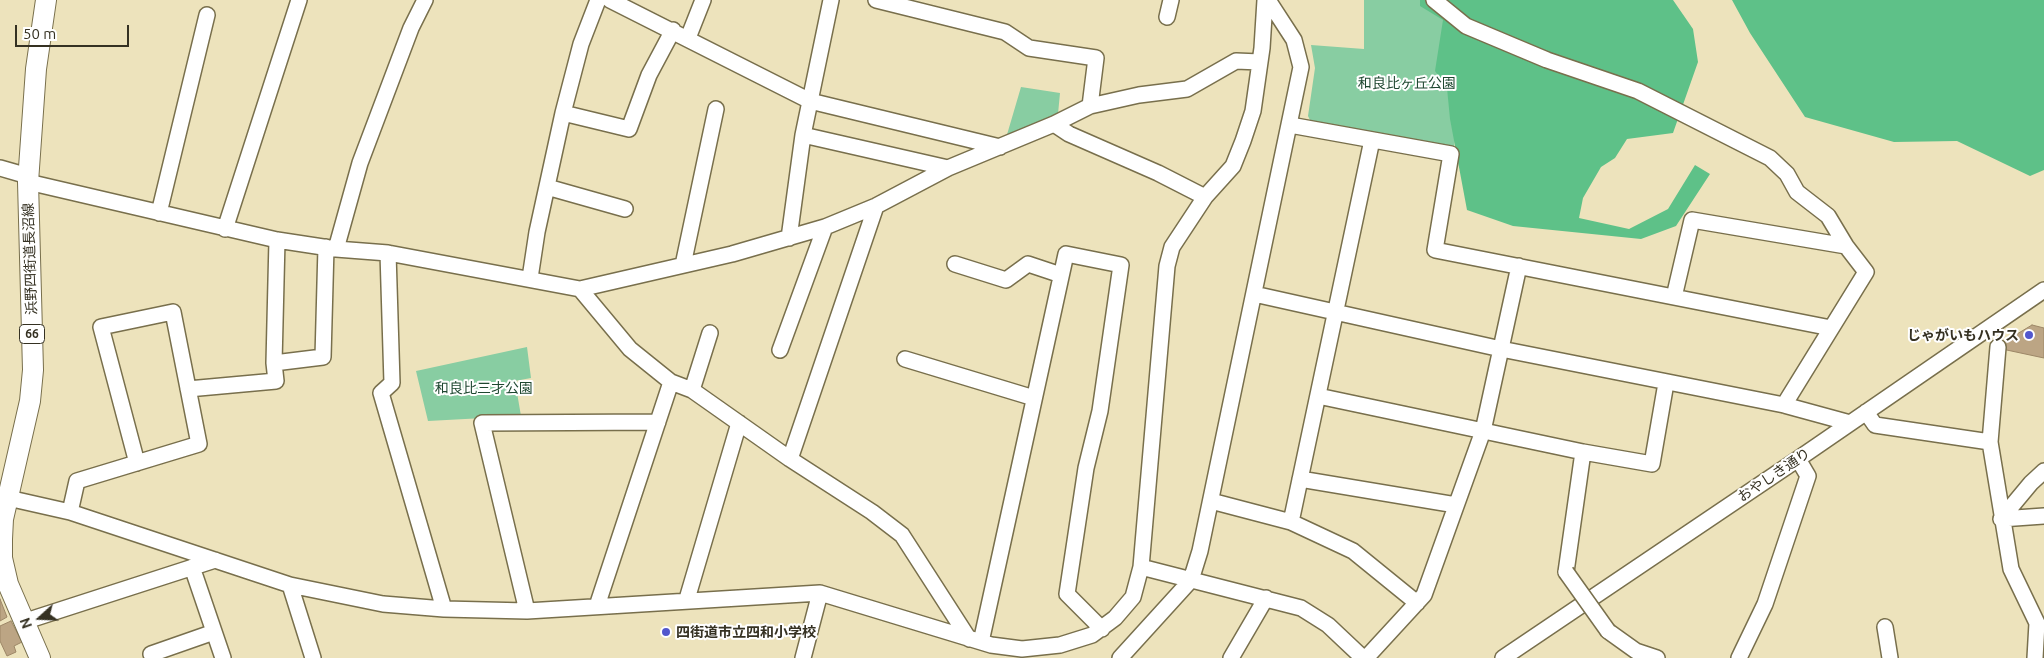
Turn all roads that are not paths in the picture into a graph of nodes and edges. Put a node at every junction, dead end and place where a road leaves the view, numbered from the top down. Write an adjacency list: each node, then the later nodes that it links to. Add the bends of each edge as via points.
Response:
1 (46, 0): 28 (main road, 浜野四街道長沼線 / 66, via 36,69)
2 (299, 0): 35 (street)
3 (425, 0): 39 (street, via 360,163)
4 (598, 0): 20 (street, via 581,44)
5 (610, 0): 14 (street)
6 (703, 0): 15 (street)
7 (831, 0): 17 (street)
8 (876, 0): 18 (street, via 1005,32 1029,48 1096,58)
9 (1171, 0): 13 (street)
10 (1266, 0): 16 (street); 22 (street, via 1294,40 1299,56 1301,67)
11 (1434, 0): 38 (street, via 1466,26 1547,60 1638,91 1770,158 1787,174 1797,192 1828,216)
12 (207, 15): 33 (street)
13 (1167, 17)
14 (673, 30): 15 (street); 20 (street, via 649,75 629,129)
15 (688, 38): 17 (street)
16 (1260, 62): 18 (street, via 1236,61 1187,89); 30 (street, via 1253,111 1233,166)
17 (810, 101): 23 (street); 25 (street)
18 (1090, 106): 21 (street)
19 (716, 109): 42 (street)
20 (563, 113): 29 (street)
21 (1054, 124): 25 (street); 30 (street)
22 (1290, 125): 24 (street); 48 (street)
23 (803, 135): 27 (street); 36 (street)
24 (1372, 140): 43 (street, via 1451,154 1435,250); 50 (street)
25 (1000, 148): 27 (street)
26 (0, 168): 28 (street)
27 (948, 168): 31 (street)
28 (28, 179): 33 (street); 77 (main road, 浜野四街道長沼線 / 66, via 33,370 30,401)
29 (547, 187): 32 (street); 45 (street)
30 (1205, 197): 86 (street, via 1172,247 1167,266)
31 (876, 206): 34 (street); 72 (street)
32 (625, 209)
33 (159, 213): 35 (street)
34 (824, 227): 36 (street); 55 (street)
35 (226, 228): 37 (street)
36 (789, 238): 42 (street)
37 (277, 240): 39 (street); 57 (street)
38 (1846, 246): 49 (street, via 1692,220); 51 (street, via 1866,272)
39 (331, 248): 40 (street); 57 (street, via 323,357)
40 (388, 253): 45 (street); 95 (street, via 392,383 381,392)
41 (955, 264): 44 (street, via 1006,280 1028,264)
42 (684, 265): 46 (street)
43 (1518, 266): 49 (street); 54 (street)
44 (1061, 275): 63 (street); 100 (street, via 1066,254 1121,266 1100,411 1086,468 1067,594)
45 (530, 278): 46 (street)
46 (580, 288): 58 (street, via 630,350)
47 (2044, 290): 65 (street, おやしき通り)
48 (1254, 294): 50 (street); 78 (street)
49 (1674, 297): 51 (street)
50 (1336, 312): 54 (street); 62 (street)
51 (1831, 328): 64 (street)
52 (710, 333): 61 (street)
53 (1998, 347): 70 (street)
54 (1502, 349): 59 (street); 69 (street)
55 (780, 350)
56 (905, 359): 63 (street)
57 (274, 363): 60 (street, via 276,381)
58 (671, 382): 61 (street); 66 (street)
59 (1666, 383): 64 (street); 71 (street, via 1652,464)
60 (188, 389): 74 (street, via 199,444); 74 (street, via 173,312 101,327)
61 (692, 390): 68 (street)
62 (1318, 396): 69 (street); 76 (street)
63 (1034, 398): 102 (street)
64 (1784, 405): 67 (street)
65 (1866, 412): 67 (street, おやしき通り); 70 (street, via 1875,425)
66 (658, 422): 94 (street); 96 (street, via 482,423)
67 (1850, 423): 73 (street, おやしき通り)
68 (739, 424): 72 (street); 92 (street)
69 (1483, 431): 71 (street); 79 (street)
70 (1990, 442): 82 (street)
71 (1582, 452): 112 (street, bridge, via 1566,572 1608,631 1636,651)
72 (790, 459): 102 (street, via 902,535)
73 (1798, 459): 111 (street, おやしき通り); 113 (street, via 1808,476 1765,604)
74 (136, 463): 80 (street, via 77,481)
75 (2044, 471): 82 (street)
76 (1300, 479): 79 (street); 83 (street)
77 (8, 498): 80 (street); 87 (main road, 浜野四街道長沼線 / 66, via 2,538)
78 (1211, 501): 83 (street); 88 (street)
79 (1456, 505): 93 (street, via 1424,595)
80 (70, 512): 84 (street)
81 (2044, 516): 82 (street)
82 (2001, 519): 98 (street, via 2011,568)
83 (1291, 522): 93 (street, via 1353,550)
84 (215, 560): 85 (street); 89 (street)
85 (192, 567): 97 (street); 101 (street)
86 (1141, 567): 88 (street); 100 (street, via 1133,597)
87 (2, 570): 97 (main road, 浜野四街道長沼線 / 66)
88 (1191, 580): 91 (street); 108 (street)
89 (290, 585): 95 (street, via 383,604); 106 (street)
90 (820, 593): 92 (street); 102 (street); 107 (street)
91 (1266, 598): 109 (street); 110 (street, via 1301,608 1328,625)
92 (686, 600): 94 (street)
93 (1417, 603): 110 (street)
94 (597, 606): 96 (street)
95 (444, 609): 96 (street)
96 (526, 611)
97 (23, 622): 104 (main road, 浜野四街道長沼線 / 66)
98 (2040, 623): 115 (street)
99 (1886, 627): 114 (street)
100 (1102, 628): 102 (street, via 1060,645 1022,649)
101 (214, 632): 103 (street); 105 (street)
102 (975, 641)
103 (151, 654)
104 (40, 658)
105 (223, 658)
106 (313, 658)
107 (803, 658)
108 (1120, 658)
109 (1231, 658)
110 (1364, 658)
111 (1503, 658)
112 (1657, 658)
113 (1739, 658)
114 (1890, 658)
115 (2035, 658)

